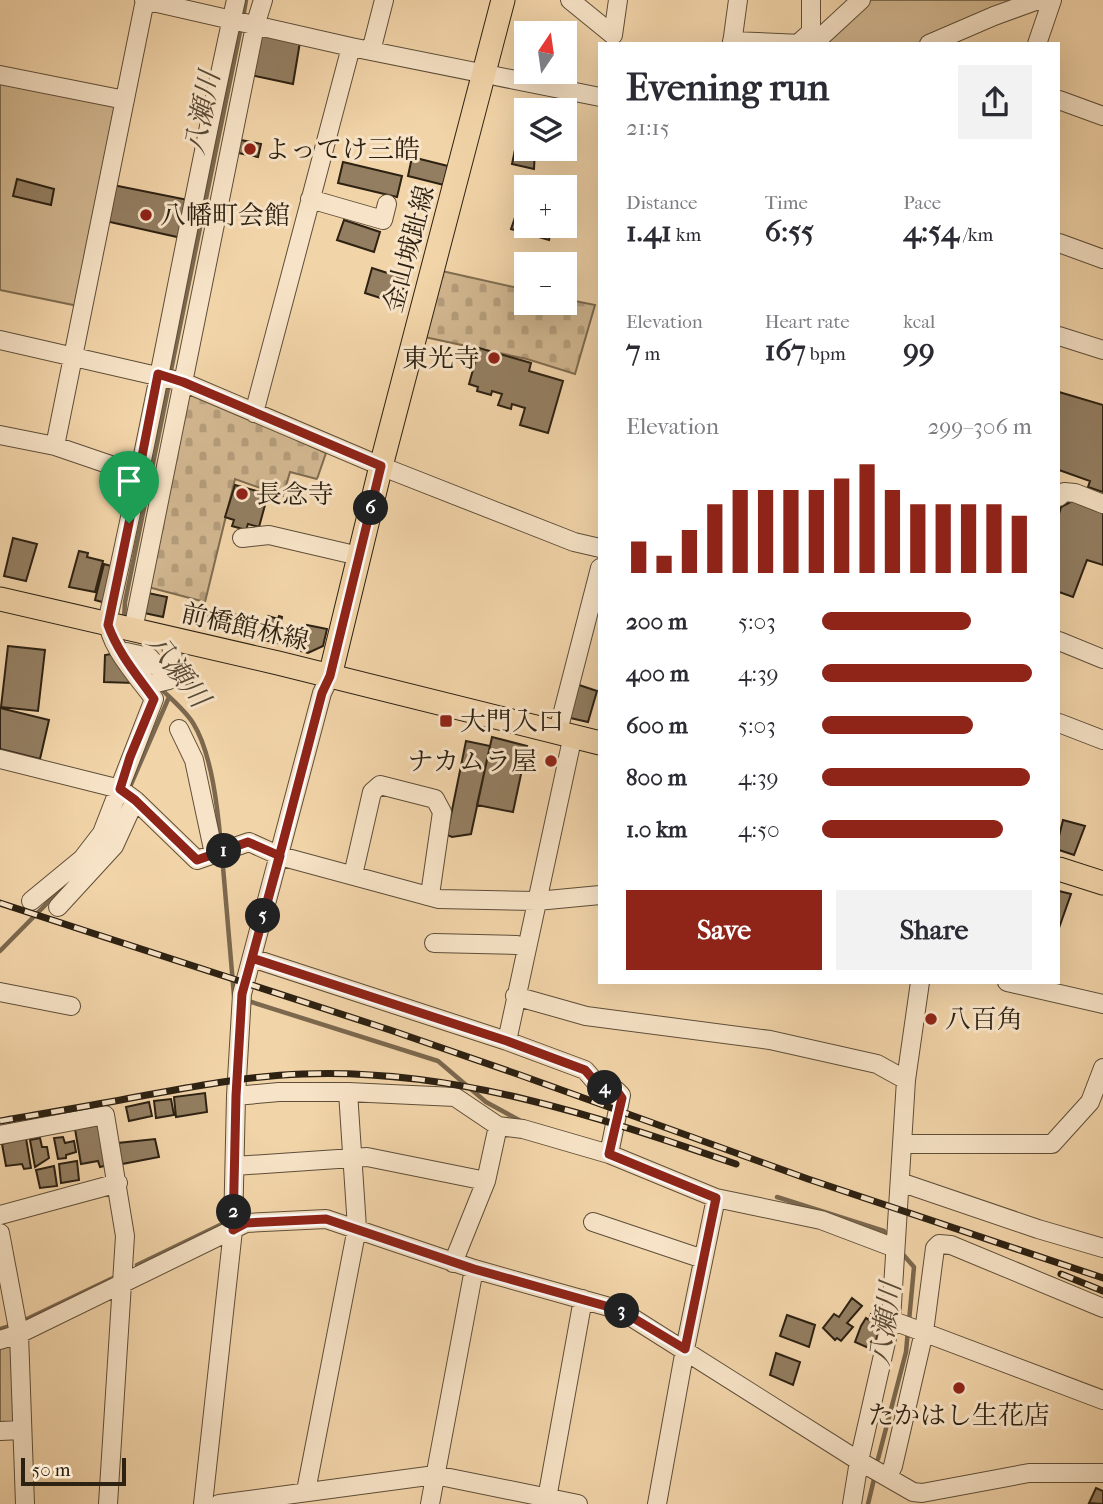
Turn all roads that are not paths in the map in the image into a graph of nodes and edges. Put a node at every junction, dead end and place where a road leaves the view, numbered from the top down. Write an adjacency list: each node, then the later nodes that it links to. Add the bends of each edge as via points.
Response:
1 (144, 0): 13 (street); 25 (street)
2 (236, 0): 13 (street)
3 (263, 0): 14 (street)
4 (384, 0): 21 (street)
5 (503, 0): 22 (main road, 金山城趾線)
6 (570, 0): 7 (street, via 613,35)
7 (618, 0)
8 (738, 0): 15 (street)
9 (811, 0): 16 (street, via 811,32)
10 (861, 0): 17 (street, via 822,36)
11 (1038, 0): 18 (street)
12 (1052, 0): 19 (street)
13 (232, 21): 14 (street); 36 (street)
14 (256, 26): 20 (street); 37 (street)
15 (732, 42)
16 (802, 42)
17 (804, 42)
18 (934, 42)
19 (1038, 42)
20 (351, 47): 21 (street); 28 (street)
21 (371, 51): 22 (street)
22 (484, 73): 24 (street); 41 (main road, 金山城趾線)
23 (0, 75): 25 (street)
24 (598, 97)
25 (125, 100): 35 (street)
26 (1060, 100): 27 (street)
27 (1103, 116)
28 (310, 199): 29 (street, via 383,220); 38 (street)
29 (387, 204)
30 (1060, 243): 31 (street)
31 (1103, 259)
32 (0, 340): 35 (street)
33 (1060, 340): 34 (street)
34 (1103, 351)
35 (73, 355): 36 (street); 40 (street)
36 (158, 374): 37 (street); 42 (street)
37 (183, 382): 38 (street); 50 (street)
38 (254, 412): 41 (street)
39 (0, 435): 40 (street)
40 (55, 446): 42 (street)
41 (381, 466): 46 (street); 47 (main road, 金山城趾線)
42 (140, 475): 50 (street)
43 (1060, 496): 44 (street, via 1074,493)
44 (1103, 503)
45 (242, 538): 47 (street, via 269,535)
46 (598, 548)
47 (359, 556): 54 (main road, 金山城趾線)
48 (598, 577): 58 (street)
49 (0, 599): 50 (main road, 前橋館林線)
50 (123, 633): 51 (main road, 前橋館林線); 62 (street, via 112,637 154,699 130,757)
51 (170, 639): 54 (main road, 前橋館林線); 55 (street)
52 (1060, 640): 53 (street)
53 (1103, 659)
54 (330, 676): 58 (main road, 前橋館林線); 64 (street)
55 (176, 678)
56 (1060, 723): 59 (street)
57 (179, 729): 63 (street, via 194,760)
58 (565, 733): 60 (main road, 前橋館林線); 71 (street)
59 (1103, 740)
60 (598, 742)
61 (0, 759): 62 (street)
62 (126, 794): 63 (street, via 197,860); 70 (street, via 82,859); 72 (street, via 114,846)
63 (214, 854): 64 (street, via 254,845)
64 (280, 856): 66 (street); 75 (street)
65 (1060, 869): 67 (main road)
66 (353, 875): 68 (street); 68 (street, via 372,792 380,785 435,799 442,812)
67 (1103, 883)
68 (427, 895): 71 (street)
69 (598, 895): 71 (street)
70 (31, 901)
71 (537, 901): 74 (street)
72 (58, 907)
73 (434, 943): 74 (street)
74 (526, 948): 79 (street)
75 (252, 958): 82 (street); 86 (street, via 242,994)
76 (920, 984): 84 (street)
77 (1016, 984): 80 (street)
78 (0, 992): 81 (street)
79 (515, 996): 82 (street); 84 (street, via 586,1016 770,1040 877,1064)
80 (1103, 1004)
81 (71, 1006)
82 (507, 1041): 91 (street, via 585,1070 599,1086 621,1095)
83 (1103, 1068): 87 (street)
84 (906, 1080): 90 (street)
85 (348, 1091): 86 (street); 88 (street, via 455,1097); 92 (street)
86 (241, 1095): 93 (street)
87 (1096, 1108): 90 (street, via 1052,1144)
88 (498, 1126): 91 (street); 94 (street)
89 (0, 1135): 95 (street, via 105,1115)
90 (902, 1144): 96 (street)
91 (609, 1154): 97 (street)
92 (352, 1159): 93 (street); 94 (street, via 368,1157); 100 (street)
93 (235, 1166): 101 (street)
94 (486, 1181): 106 (street)
95 (118, 1182): 98 (street); 108 (street, via 125,1236)
96 (900, 1182): 103 (street); 104 (street)
97 (716, 1198): 103 (street, via 821,1220); 105 (street)
98 (0, 1215)
99 (593, 1222): 105 (street)
100 (357, 1228): 101 (street, via 326,1219 246,1223); 106 (street); 123 (street)
101 (233, 1230): 108 (street); 128 (street)
102 (0, 1233): 113 (street)
103 (895, 1248): 111 (street)
104 (1103, 1248)
105 (703, 1259): 115 (street)
106 (453, 1263): 107 (street)
107 (474, 1269): 109 (street); 121 (street)
108 (122, 1284): 113 (street); 127 (street)
109 (583, 1299): 115 (street, via 620,1310); 125 (street)
110 (1103, 1308): 112 (street, via 939,1244)
111 (896, 1321): 112 (street); 119 (street)
112 (921, 1331): 116 (street); 122 (street, via 894,1466)
113 (19, 1334): 114 (street); 117 (street)
114 (0, 1340)
115 (685, 1349): 119 (street); 132 (street)
116 (1103, 1400)
117 (22, 1430): 118 (street); 126 (street)
118 (0, 1431)
119 (863, 1463): 122 (street); 133 (street)
120 (1103, 1473): 122 (street, via 1029,1473 922,1493)
121 (435, 1475): 123 (street); 125 (street); 130 (street)
122 (886, 1475)
123 (306, 1491): 124 (street)
124 (269, 1500): 129 (street)
125 (547, 1501): 131 (street)
126 (25, 1504)
127 (108, 1504)
128 (203, 1504)
129 (219, 1504)
130 (430, 1504)
131 (578, 1504)
132 (657, 1504)
133 (852, 1504)

